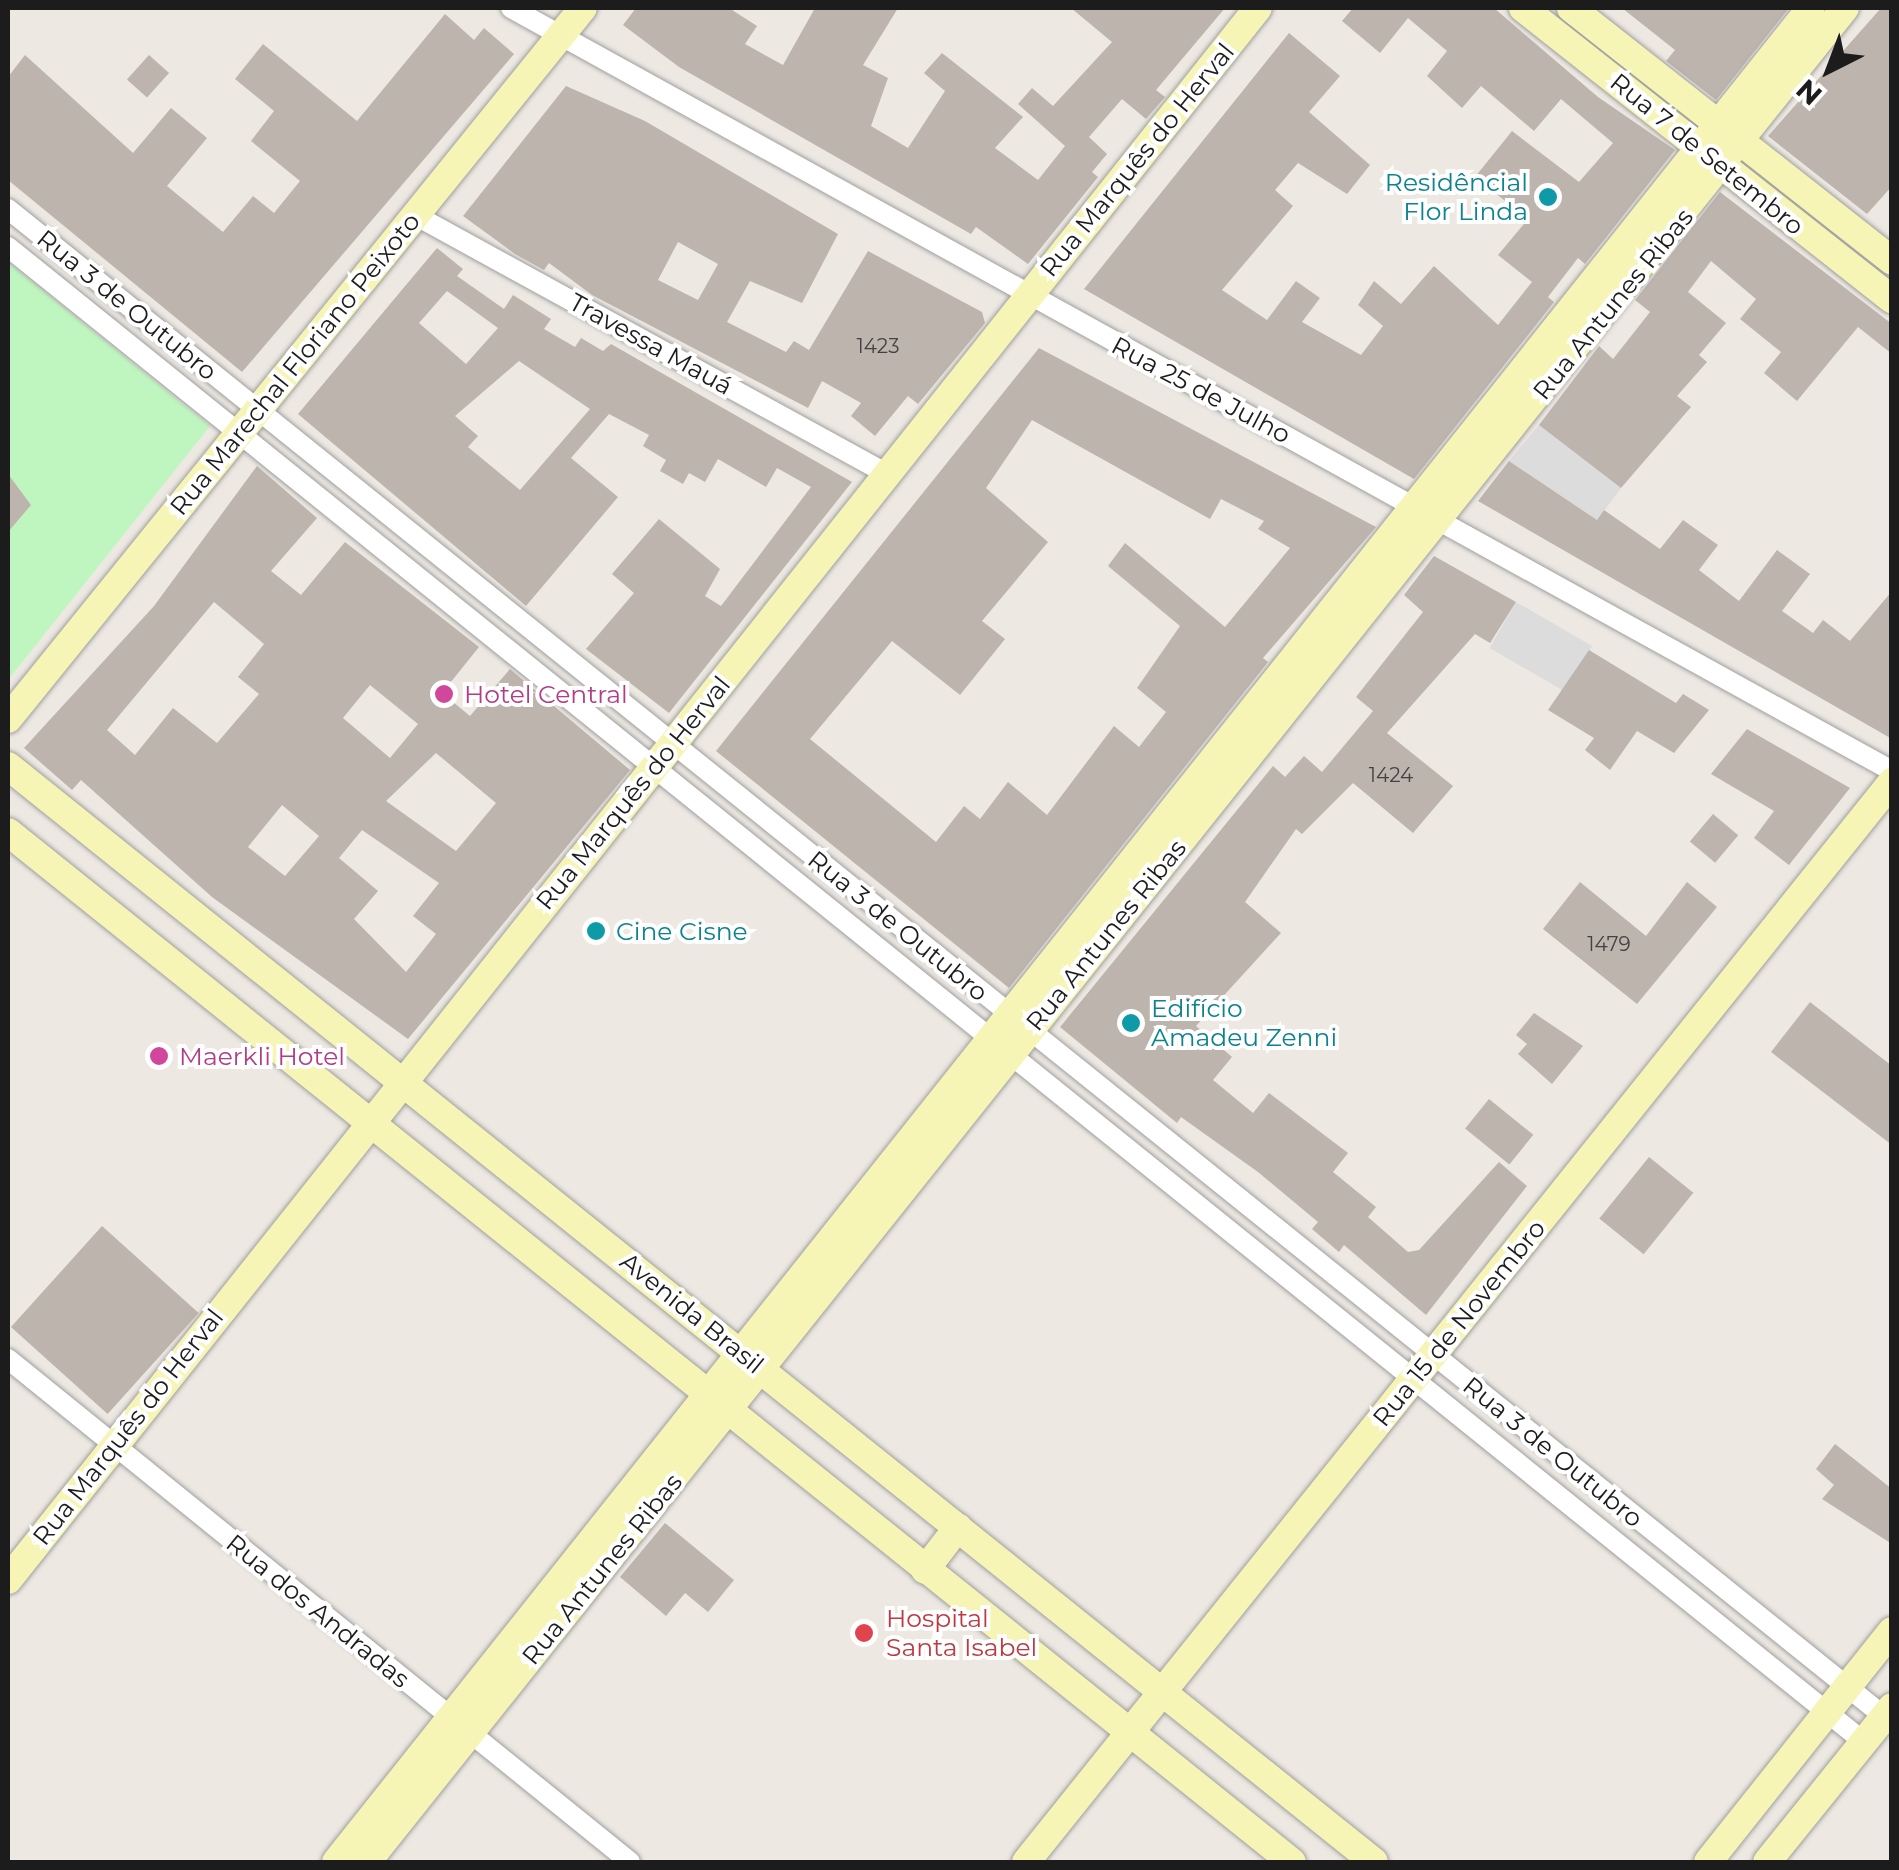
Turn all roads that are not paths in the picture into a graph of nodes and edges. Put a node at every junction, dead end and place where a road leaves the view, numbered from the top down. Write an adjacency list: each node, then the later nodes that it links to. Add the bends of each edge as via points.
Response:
1 (511, 8): 8 (street, Rua 25 de Julho)
2 (583, 8): 8 (street, Rua Marechal Floriano Peixoto)
3 (1258, 8): 16 (street, Rua Marquês do Herval)
4 (1571, 8): 9 (street, Rua 7 de Setembro)
5 (1811, 8): 9 (street, Rua Antunes Ribas)
6 (1845, 8): 9 (street, Rua Antunes Ribas)
7 (1538, 12): 10 (street, Rua 7 de Setembro)
8 (558, 39): 13 (street, Rua Marechal Floriano Peixoto); 16 (street, Rua 25 de Julho)
9 (1730, 133): 10 (street, Rua Antunes Ribas); 11 (street, Rua Antunes Ribas); 15 (street, Rua 7 de Setembro)
10 (1701, 150): 11 (street, Rua 7 de Setembro); 18 (street, Rua Antunes Ribas)
11 (1722, 170): 17 (street, Rua 7 de Setembro); 19 (street, Rua Antunes Ribas)
12 (8, 209): 20 (street, Rua 3 de Outubro)
13 (415, 215): 20 (street, Rua Marechal Floriano Peixoto); 22 (street, Travessa Mauá)
14 (8, 247): 21 (street, Rua 3 de Outubro)
15 (1892, 261)
16 (1028, 297): 22 (street, Rua Marquês do Herval); 23 (street, Rua 25 de Julho)
17 (1892, 299)
18 (1519, 374): 19 (street); 23 (street, Rua Antunes Ribas)
19 (1541, 392): 23 (street, Rua Antunes Ribas)
20 (258, 410): 21 (street, Rua Marechal Floriano Peixoto); 24 (street, Rua 3 de Outubro)
21 (240, 432): 25 (street, Rua 3 de Outubro); 26 (street, Rua Marechal Floriano Peixoto)
22 (887, 474): 27 (street, Rua Marquês do Herval)
23 (1428, 513): 29 (street, Rua 25 de Julho); 32 (street, Rua Antunes Ribas)
24 (502, 608): 25 (street); 27 (street, Rua 3 de Outubro)
25 (484, 629): 27 (street, Rua 3 de Outubro)
26 (8, 720)
27 (663, 756): 32 (street, Rua 3 de Outubro); 33 (street, Rua Marquês do Herval)
28 (8, 766): 33 (street, Avenida Brasil)
29 (1892, 771)
30 (1892, 782): 35 (street, Rua 15 de Novembro)
31 (8, 832): 34 (street)
32 (1012, 1036): 35 (street, Rua 3 de Outubro); 37 (street, Rua Antunes Ribas); 38 (street, Rua 3 de Outubro)
33 (404, 1081): 34 (street, Rua Marquês do Herval); 37 (street, Avenida Brasil)
34 (374, 1119): 39 (street); 40 (street, Rua Marquês do Herval)
35 (1432, 1355): 38 (street, Rua 15 de Novembro); 41 (street, Rua 3 de Outubro)
36 (8, 1359): 40 (street, Rua dos Andradas)
37 (752, 1362): 39 (street, Rua Antunes Ribas); 43 (street, Avenida Brasil)
38 (1413, 1380): 42 (street, Rua 3 de Outubro); 48 (street, Rua 15 de Novembro)
39 (718, 1404): 44 (street); 51 (street, Rua Antunes Ribas)
40 (114, 1445): 45 (street, Rua Marquês do Herval); 51 (street, Rua dos Andradas)
41 (1612, 1498): 42 (street); 47 (street, Rua 3 de Outubro)
42 (1591, 1523): 50 (street, Rua 3 de Outubro)
43 (958, 1527): 44 (street); 48 (street, Avenida Brasil)
44 (925, 1570): 52 (street)
45 (8, 1580)
46 (1892, 1631): 47 (street)
47 (1847, 1686): 49 (street, Rua 3 de Outubro); 50 (street)
48 (1166, 1694): 52 (street, Rua 15 de Novembro); 59 (street, Avenida Brasil)
49 (1888, 1711): 53 (street)
50 (1826, 1712): 53 (street, Rua 3 de Outubro); 60 (street)
51 (459, 1727): 54 (street, Rua Antunes Ribas); 55 (street, Rua Antunes Ribas); 56 (street, Rua dos Andradas)
52 (1130, 1734): 57 (street, Rua 15 de Novembro); 58 (street)
53 (1863, 1741): 61 (street)
54 (336, 1862)
55 (367, 1862)
56 (630, 1862)
57 (1026, 1862)
58 (1292, 1862)
59 (1374, 1862)
60 (1708, 1862)
61 (1766, 1862)

